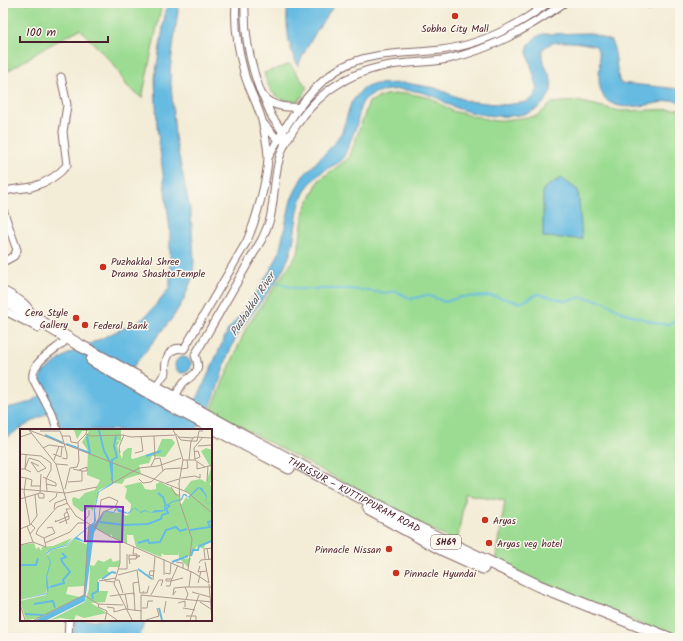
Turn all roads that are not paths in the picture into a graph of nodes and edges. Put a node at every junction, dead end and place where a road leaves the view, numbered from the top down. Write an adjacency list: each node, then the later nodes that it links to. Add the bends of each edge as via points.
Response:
1 (236, 3): 10 (street, via 242,62)
2 (245, 3): 8 (street, via 247,42)
3 (548, 3): 5 (street, via 510,28 464,46)
4 (564, 3): 6 (street, via 506,40)
5 (444, 49): 6 (street); 9 (street, via 391,54 356,61 327,78 310,93)
6 (447, 59): 13 (street, via 386,66 364,71 347,79 330,88 316,100)
7 (61, 77): 15 (street, via 67,105 63,132 67,165 46,181 31,187 14,188)
8 (264, 98): 9 (street, via 275,105); 11 (street, via 272,117)
9 (300, 107): 11 (street)
10 (263, 123): 12 (street); 14 (street)
11 (284, 132): 12 (street); 13 (street)
12 (277, 139): 13 (street); 14 (street)
13 (286, 140): 27 (street, via 280,156 269,220 262,239 195,355 197,371 192,378 184,381)
14 (268, 158): 26 (street, via 254,224 247,241 184,349 173,350 167,356 164,364 166,372)
15 (3, 192)
16 (3, 210): 17 (street, via 17,250 14,256)
17 (3, 262)
18 (3, 290): 22 (street, via 25,303)
19 (3, 298): 22 (main road)
20 (3, 306): 23 (main road)
21 (3, 310): 23 (street)
22 (33, 317): 24 (main road)
23 (38, 328): 24 (main road)
24 (66, 341): 25 (main road); 25 (main road, via 81,346); 28 (street, via 35,365 32,373)
25 (132, 378): 26 (main road, THRISSUR – KUTTIPPURAM ROAD); 27 (main road)
26 (156, 386): 27 (main road, THRISSUR – KUTTIPPURAM ROAD / SH69)
27 (178, 402): 29 (main road, THRISSUR – KUTTIPPURAM ROAD / SH69, via 230,433)
28 (57, 429)
29 (472, 559): 32 (main road, THRISSUR – KUTTIPPURAM ROAD); 33 (main road, THRISSUR – KUTTIPPURAM ROAD / SH69)
30 (69, 621): 31 (street)
31 (68, 638)
32 (649, 638)
33 (669, 638)

